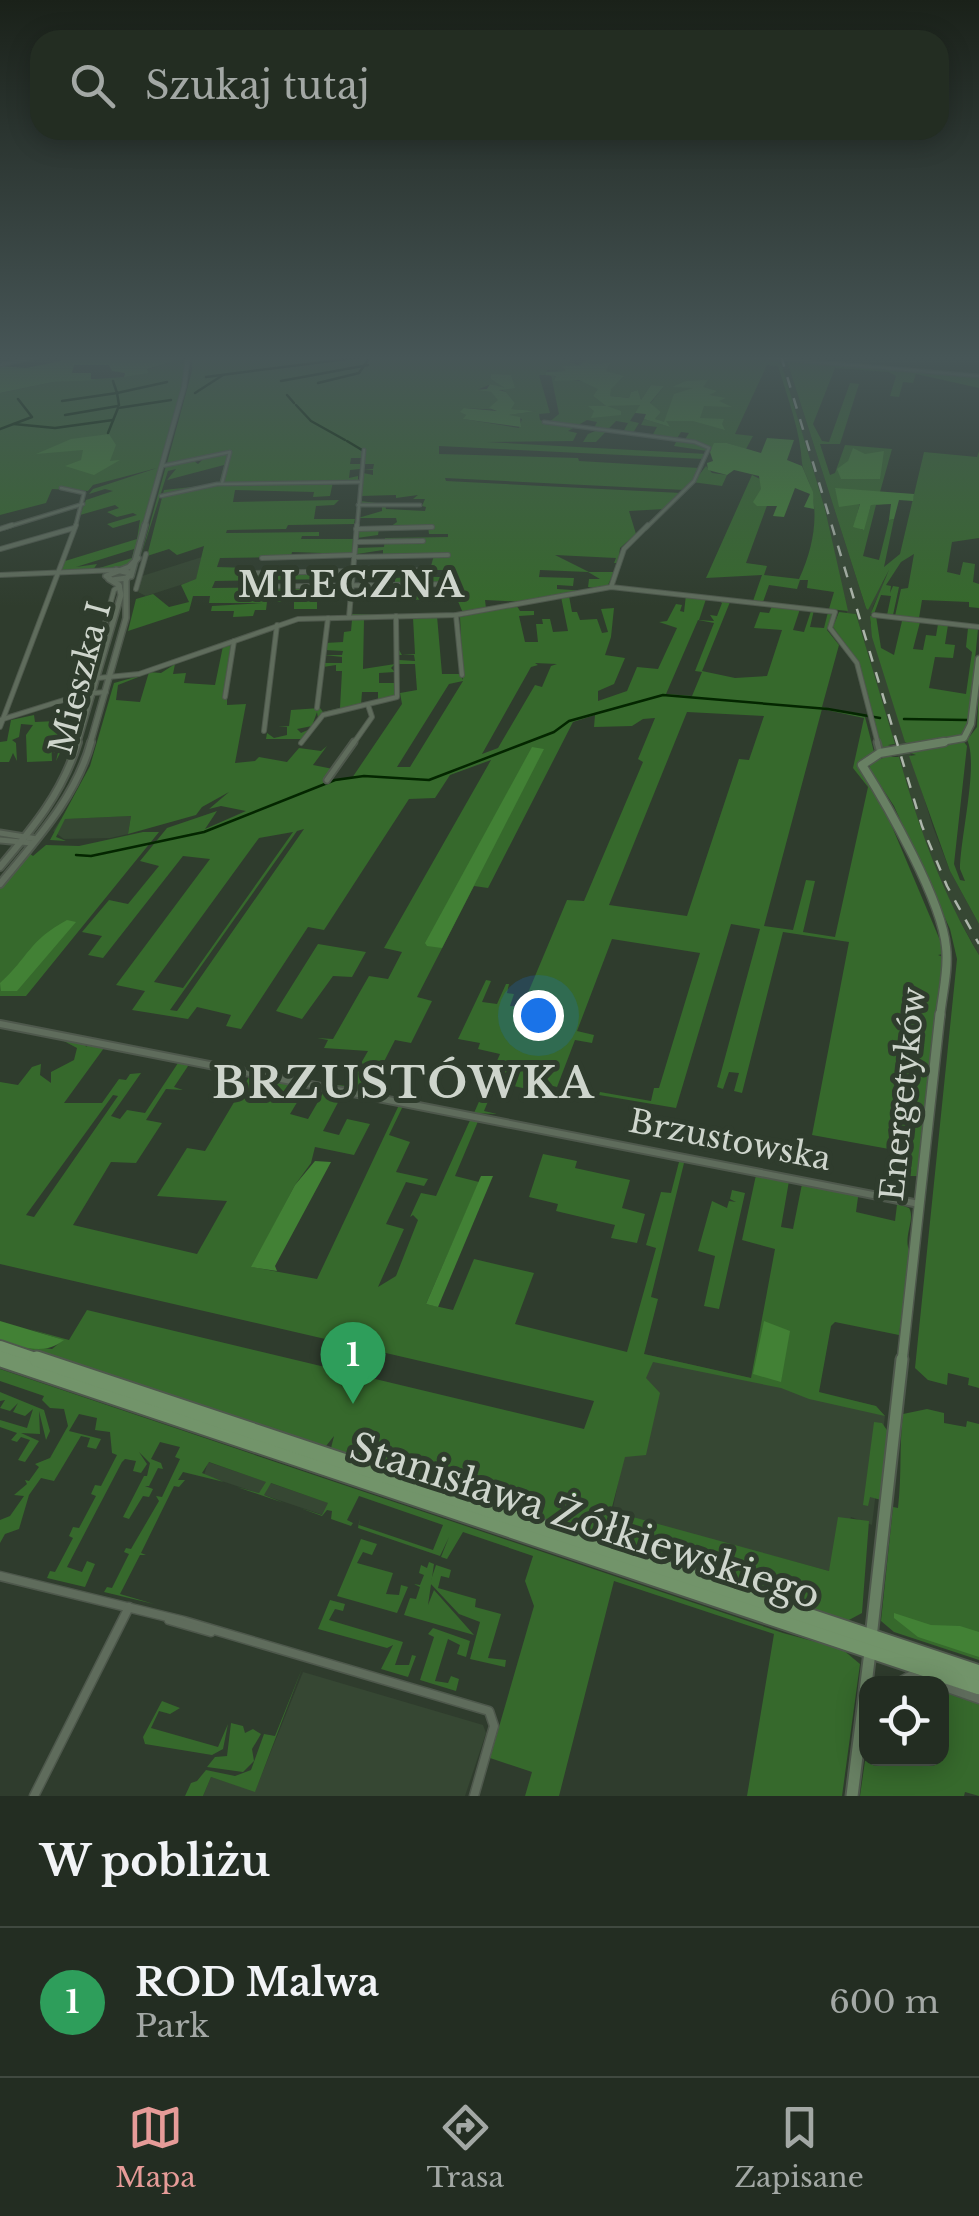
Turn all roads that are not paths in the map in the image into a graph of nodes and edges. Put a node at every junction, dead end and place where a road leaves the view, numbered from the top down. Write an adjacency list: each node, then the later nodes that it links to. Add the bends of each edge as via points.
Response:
1 (170, 440): 4 (street)
2 (679, 440): 35 (street, via 709,448 706,462 688,489 624,549)
3 (364, 450): 5 (street)
4 (166, 465): 6 (street, via 230,452); 20 (street)
5 (360, 482): 6 (street); 10 (street)
6 (222, 484): 8 (street)
7 (61, 488): 9 (street, via 84,493)
8 (161, 496)
9 (83, 504): 13 (street); 14 (street)
10 (358, 505): 11 (street); 15 (street)
11 (420, 505)
12 (432, 527): 15 (street)
13 (0, 528)
14 (74, 528): 18 (street); 28 (street)
15 (356, 529): 17 (street)
16 (424, 541): 17 (street)
17 (355, 542): 21 (street)
18 (0, 549)
19 (448, 555): 21 (street)
20 (143, 556): 23 (street); 30 (street); 37 (street)
21 (354, 556): 22 (street); 25 (street)
22 (262, 558)
23 (116, 570): 26 (street); 30 (street, via 129,571); 31 (street)
24 (429, 570): 25 (street)
25 (353, 572): 27 (street); 33 (street)
26 (73, 573): 28 (street); 31 (street)
27 (248, 573)
28 (58, 574): 29 (street); 56 (street)
29 (0, 576)
30 (127, 578): 31 (street); 36 (street, Mieszka I)
31 (109, 579): 36 (street, Mieszka I)
32 (454, 584): 33 (street)
33 (352, 585): 34 (street); 42 (street)
34 (244, 587)
35 (612, 587): 39 (street); 59 (street, via 834,611 830,628 856,663)
36 (124, 588): 37 (street); 49 (street, Mieszka I, via 126,618); 50 (street, Mieszka I); 52 (street, via 114,590)
37 (136, 589): 38 (street)
38 (137, 598)
39 (456, 615): 41 (street); 48 (street)
40 (874, 615): 45 (street)
41 (396, 616): 42 (street); 54 (street, via 397,697)
42 (350, 617): 43 (street)
43 (328, 618): 44 (street); 55 (street)
44 (278, 625): 46 (street); 57 (street)
45 (979, 626)
46 (234, 640): 49 (street, via 141,674); 53 (street)
47 (979, 658): 59 (main road, via 968,734)
48 (462, 675)
49 (110, 677): 50 (street); 51 (street, Mieszka I)
50 (98, 678): 52 (street, Mieszka I)
51 (106, 692): 52 (street); 60 (street, Mieszka I)
52 (90, 693): 56 (street); 61 (street, Mieszka I)
53 (225, 697)
54 (368, 705): 58 (street, via 323,715); 62 (street, via 372,717)
55 (317, 708)
56 (2, 722)
57 (264, 731)
58 (301, 743)
59 (880, 753): 69 (main road, Energetyków, via 862,768 891,810 946,943)
60 (86, 760): 61 (street); 64 (street, Mieszka I)
61 (73, 762): 65 (street, Mieszka I)
62 (328, 780)
63 (2, 838): 65 (street); 65 (street)
64 (37, 841): 65 (street); 67 (street, Mieszka I)
65 (22, 842): 66 (street, Mieszka I)
66 (0, 866)
67 (0, 884)
68 (0, 1024): 69 (street, Brzustowska)
69 (919, 1204): 74 (main road, Energetyków)
70 (0, 1347): 74 (main road, Stanisława Żółkiewskiego)
71 (0, 1359): 74 (main road, Stanisława Żółkiewskiego)
72 (0, 1576): 73 (street)
73 (129, 1607): 81 (street); 82 (street, via 493,1715)
74 (870, 1644): 75 (main road, Stanisława Żółkiewskiego); 76 (main road, Energetyków); 77 (main road, Stanisława Żółkiewskiego)
75 (979, 1673)
76 (867, 1676)
77 (979, 1687)
78 (949, 1688): 79 (street)
79 (979, 1699)
80 (859, 1744): 83 (main road, Energetyków)
81 (35, 1794)
82 (474, 1796)
83 (852, 1796)

